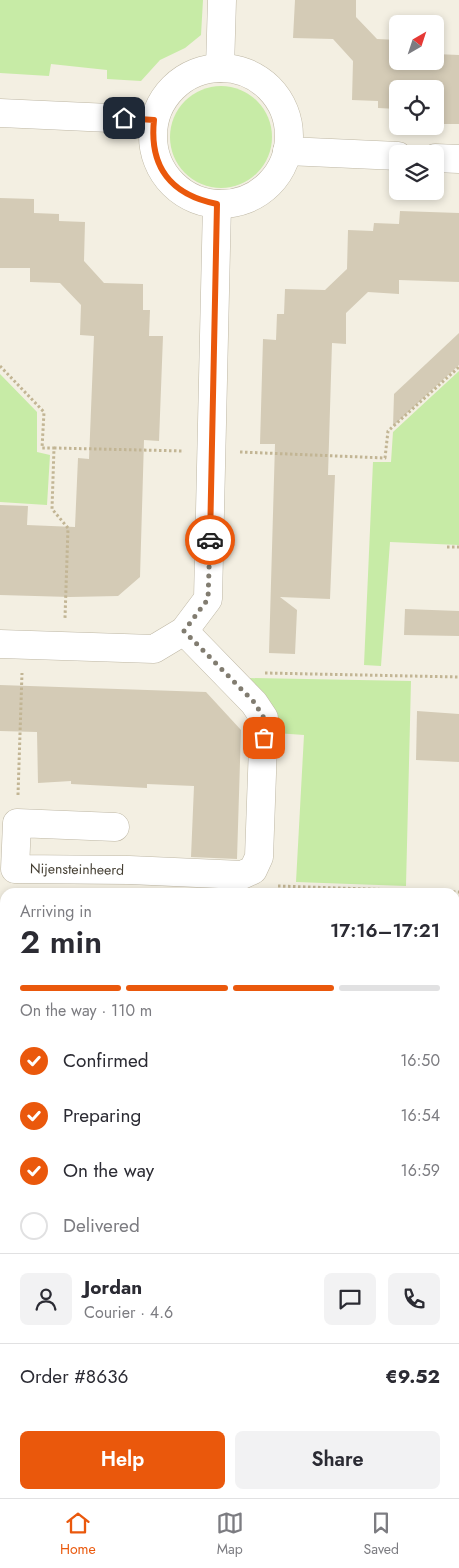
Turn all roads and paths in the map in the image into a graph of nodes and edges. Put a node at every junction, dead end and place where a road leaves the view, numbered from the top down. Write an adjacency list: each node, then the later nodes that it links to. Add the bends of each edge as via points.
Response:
1 (222, 0): 2 (street)
2 (220, 68): 4 (street, via 205,69 178,82 167,93); 5 (street, via 250,74 274,93 287,120)
3 (0, 113): 4 (street)
4 (154, 120): 9 (street, via 152,137 161,170 185,194)
5 (287, 151): 6 (street); 9 (street, via 282,166 262,190 248,198)
6 (389, 156)
7 (444, 158): 8 (street)
8 (459, 159)
9 (217, 204): 13 (street)
10 (0, 366): 12 (path, via 44,412 42,448)
11 (459, 367): 13 (path, via 388,431 385,458)
12 (54, 448): 13 (path); 18 (path, via 52,509 68,528)
13 (213, 451): 16 (street, via 208,599)
14 (447, 547): 15 (path)
15 (459, 548)
16 (184, 631): 18 (street, via 154,649); 19 (street)
17 (12, 644): 18 (street); 21 (path)
18 (64, 646)
19 (224, 672): 20 (path); 23 (street, via 254,702 264,718 259,857)
20 (459, 677)
21 (17, 823): 22 (street); 23 (street, Nijensteinheerd, via 14,869 242,875)
22 (115, 827)
23 (253, 870): 24 (path, via 259,886)
24 (326, 888)

